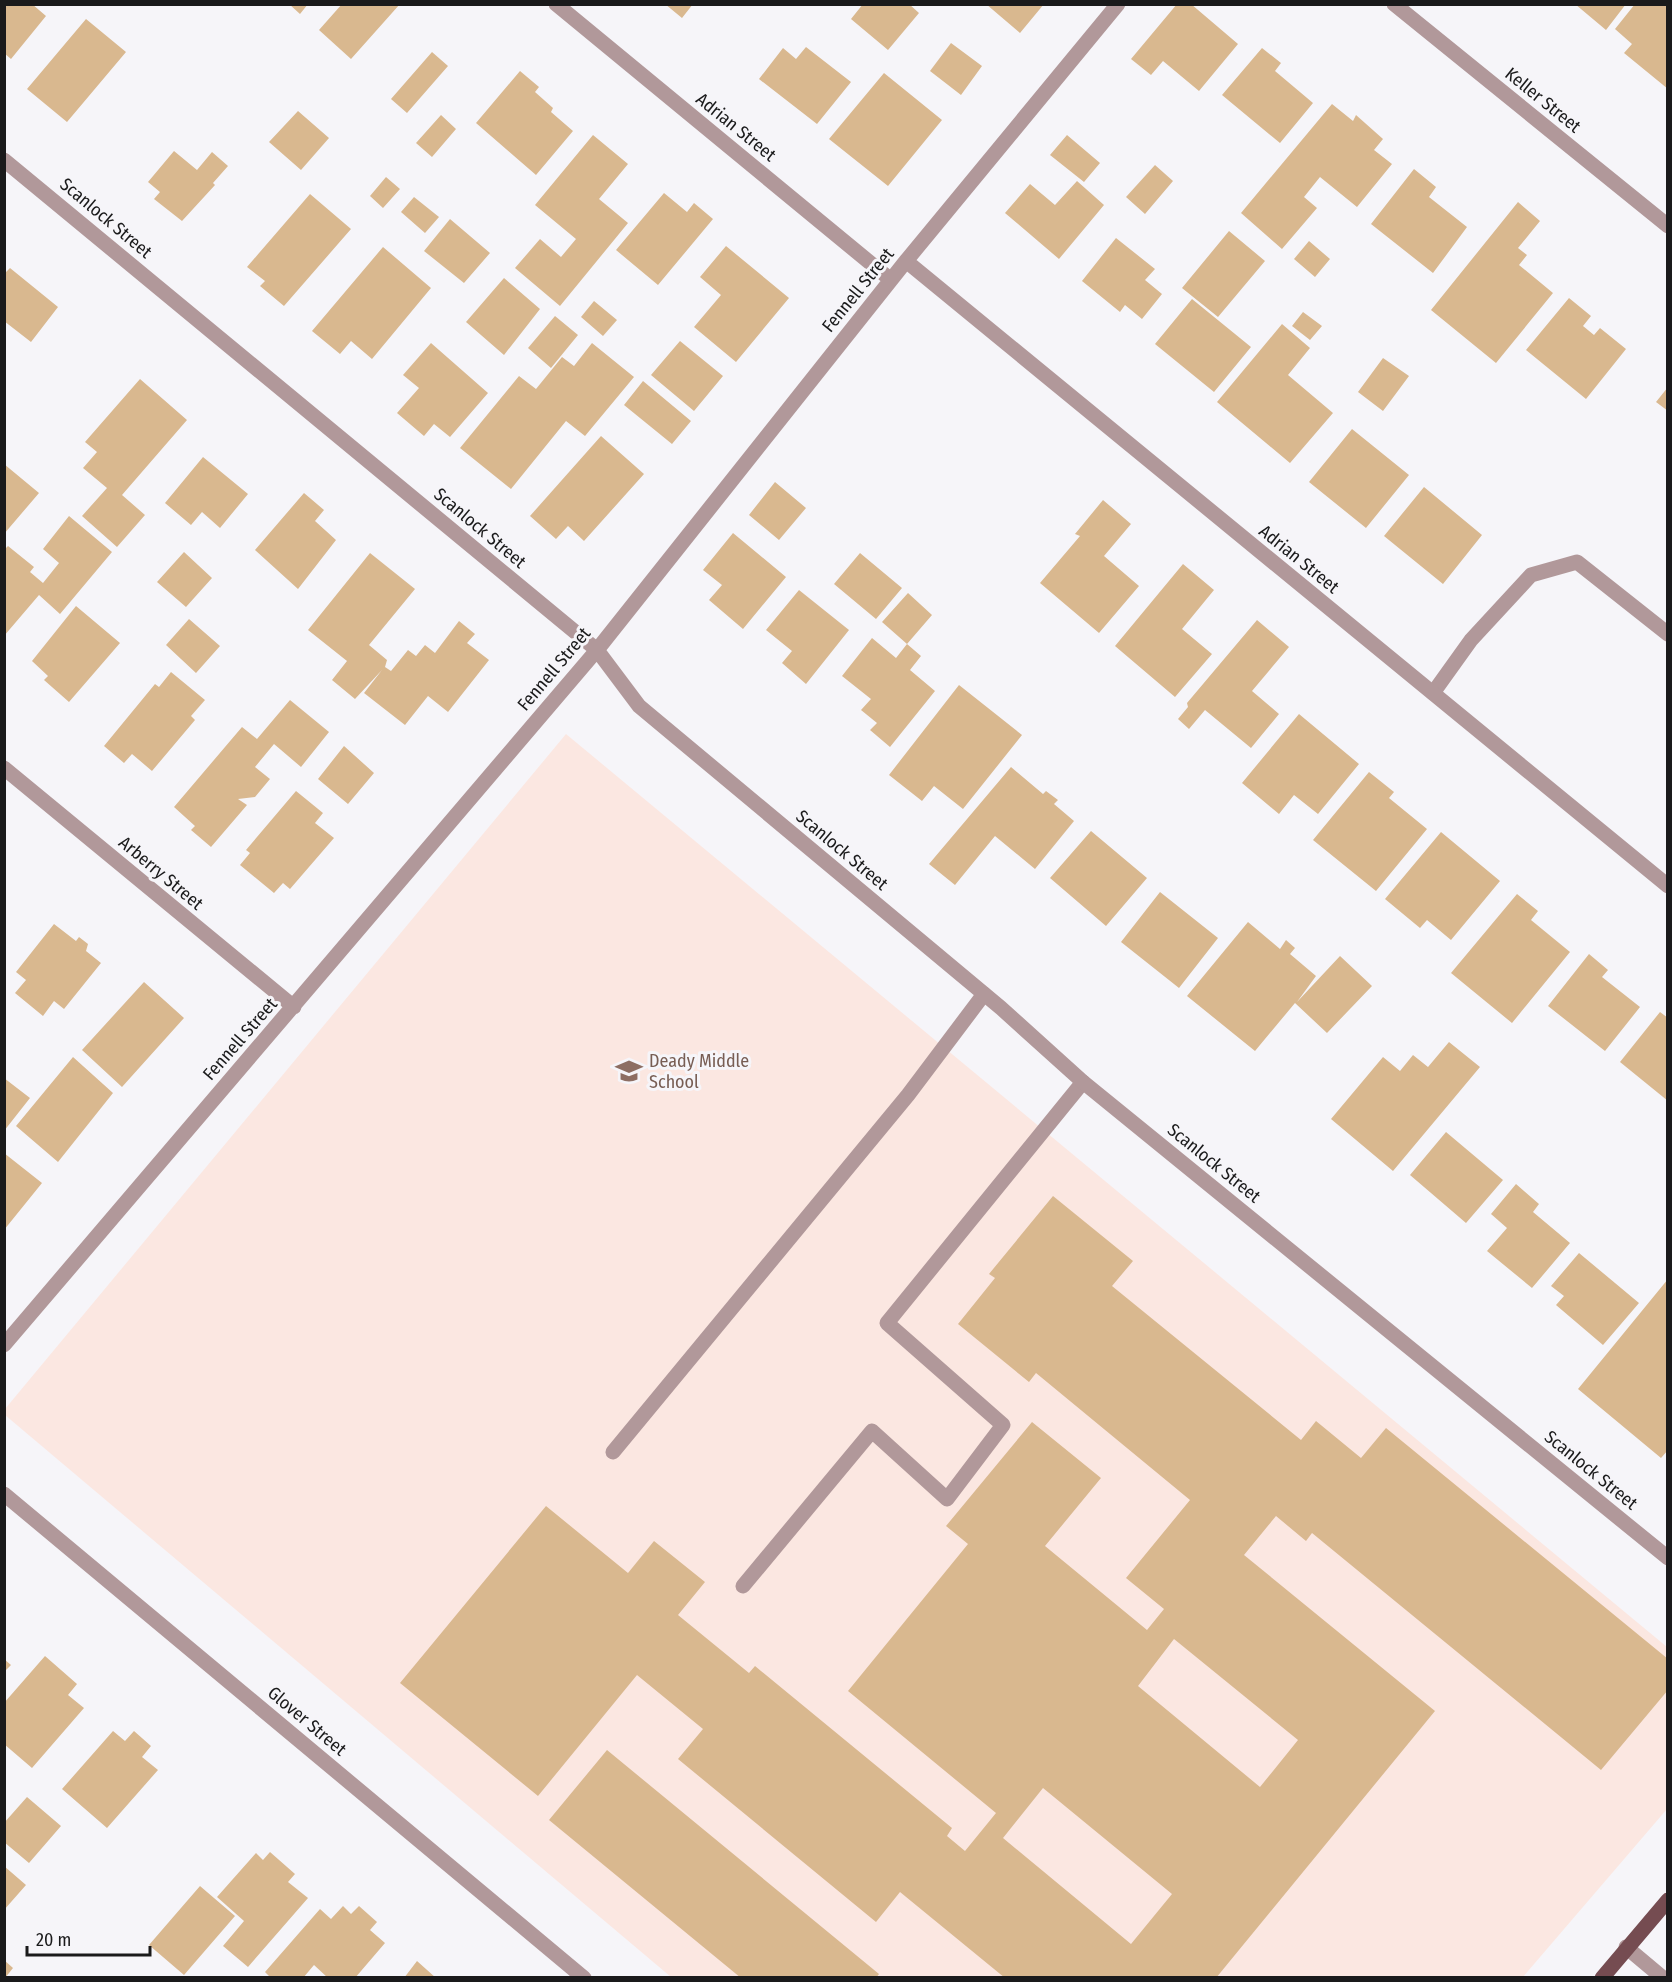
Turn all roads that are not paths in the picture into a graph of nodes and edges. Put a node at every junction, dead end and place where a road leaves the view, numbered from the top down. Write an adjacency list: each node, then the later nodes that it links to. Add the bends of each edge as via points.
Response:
1 (556, 4): 7 (street, Adrian Street)
2 (1118, 4): 6 (street, Fennell Street)
3 (1394, 4): 5 (street, Keller Street)
4 (4, 160): 9 (street, Scanlock Street)
5 (1668, 225)
6 (906, 261): 7 (street, Fennell Street); 10 (street, Adrian Street)
7 (891, 280): 9 (street, Fennell Street)
8 (1668, 634): 10 (street, via 1577,562 1531,575 1471,640)
9 (597, 650): 13 (street, Scanlock Street, via 639,706); 14 (street, Fennell Street)
10 (1432, 693): 12 (street, Adrian Street)
11 (4, 768): 14 (street, Arberry Street)
12 (1668, 886)
13 (984, 994): 15 (street, Scanlock Street); 17 (street, via 908,1095)
14 (294, 1007): 16 (street, Fennell Street)
15 (1083, 1082): 19 (street, Scanlock Street); 20 (street, via 887,1323 1003,1425 947,1499 872,1431)
16 (4, 1345)
17 (614, 1452)
18 (4, 1494): 23 (street, Glover Street)
19 (1668, 1558)
20 (743, 1586)
21 (1668, 1900): 22 (main road)
22 (1626, 1947): 24 (main road); 25 (street)
23 (584, 1977)
24 (1602, 1977)
25 (1663, 1977)

